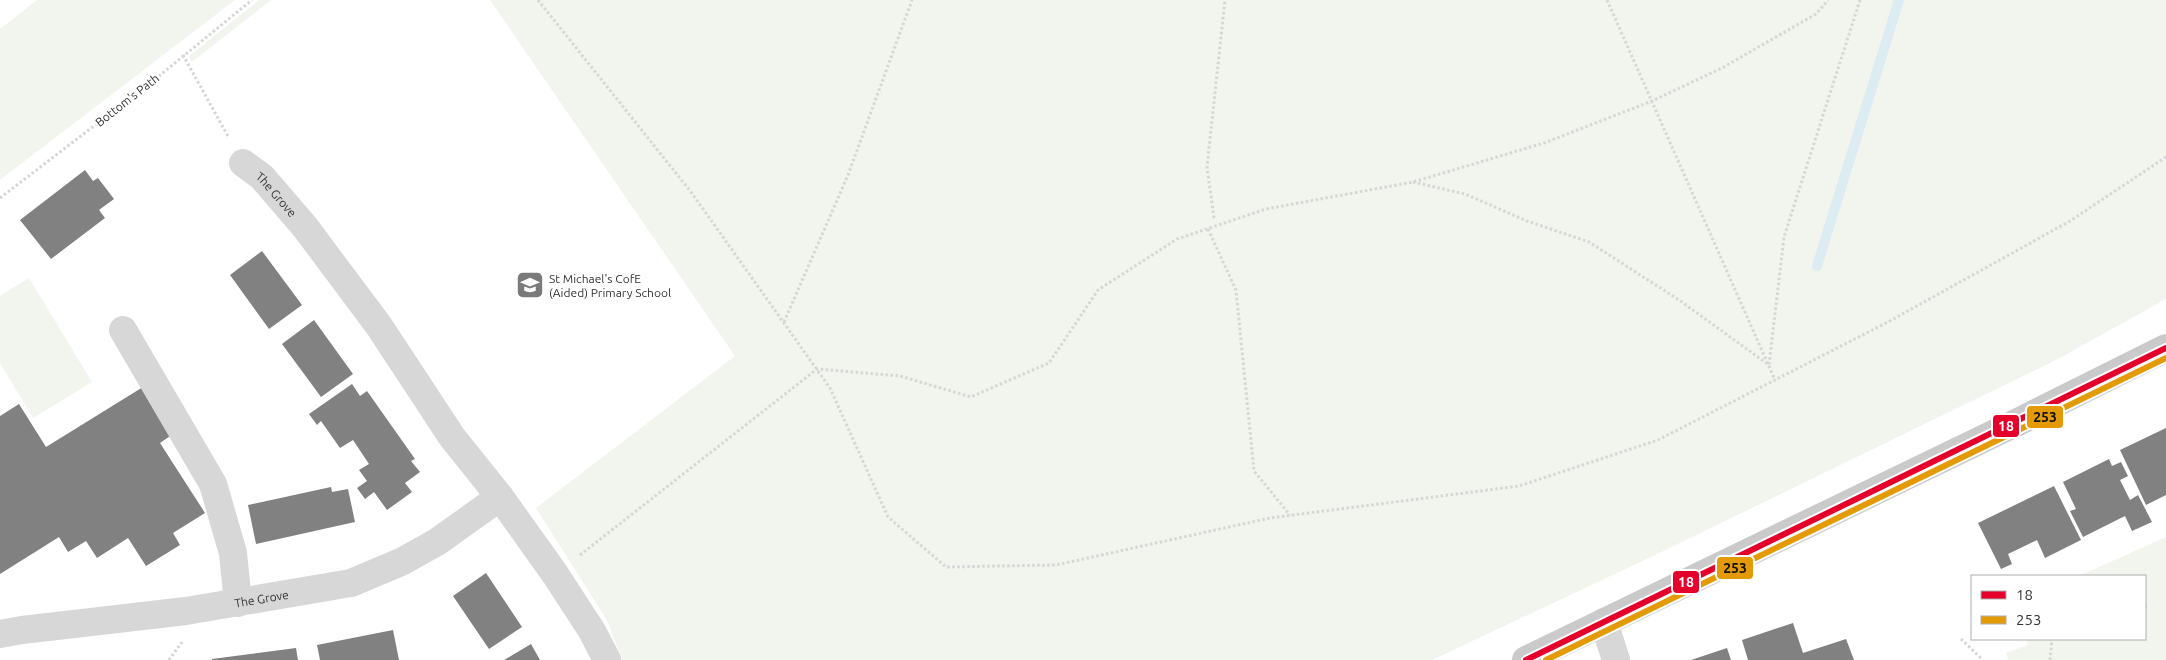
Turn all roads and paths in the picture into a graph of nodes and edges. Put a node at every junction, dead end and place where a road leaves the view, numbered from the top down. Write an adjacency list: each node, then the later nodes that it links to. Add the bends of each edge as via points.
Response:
1 (252, 0): 8 (path, Bottom's Path)
2 (538, 0): 16 (path, via 691,192)
3 (912, 0): 16 (path, via 848,175)
4 (1225, 0): 14 (path, via 1207,167)
5 (1607, 0): 9 (path)
6 (1828, 0): 9 (path, via 1816,14 1790,29 1722,68)
7 (1860, 0): 19 (path, via 1784,237)
8 (183, 55): 11 (path); 13 (path, Bottom's Path)
9 (1652, 101): 12 (path, via 1544,143); 19 (path)
10 (2166, 157): 21 (path, via 2070,221 1888,322)
11 (243, 163): 22 (street, The Grove, via 262,177 305,227 378,326 452,437)
12 (1413, 182): 15 (path, via 1266,209); 19 (path, via 1465,194 1527,221 1589,242 1679,300)
13 (0, 198)
14 (1214, 218)
15 (1208, 229): 20 (path, via 1177,239 1098,290 1050,363 971,397 900,376); 23 (path, via 1236,290 1254,471)
16 (784, 323): 20 (path)
17 (123, 330): 25 (street, via 214,484 233,553)
18 (2166, 348): 26 (main road)
19 (1769, 365): 21 (path)
20 (817, 369): 23 (path, via 830,388 888,517 946,567 1056,565); 24 (path)
21 (1775, 380): 23 (path, via 1658,440 1519,486)
22 (500, 497): 24 (street, The Grove); 25 (street, The Grove, via 437,542 401,562 351,583)
23 (1290, 516)
24 (555, 574): 30 (street, The Grove)
25 (238, 603): 27 (street, The Grove)
26 (1604, 622): 31 (main road); 32 (street)
27 (0, 634)
28 (1961, 639): 33 (path)
29 (2052, 640): 34 (path)
30 (607, 660)
31 (1526, 660)
32 (1616, 660)
33 (1983, 660)
34 (2050, 660)

